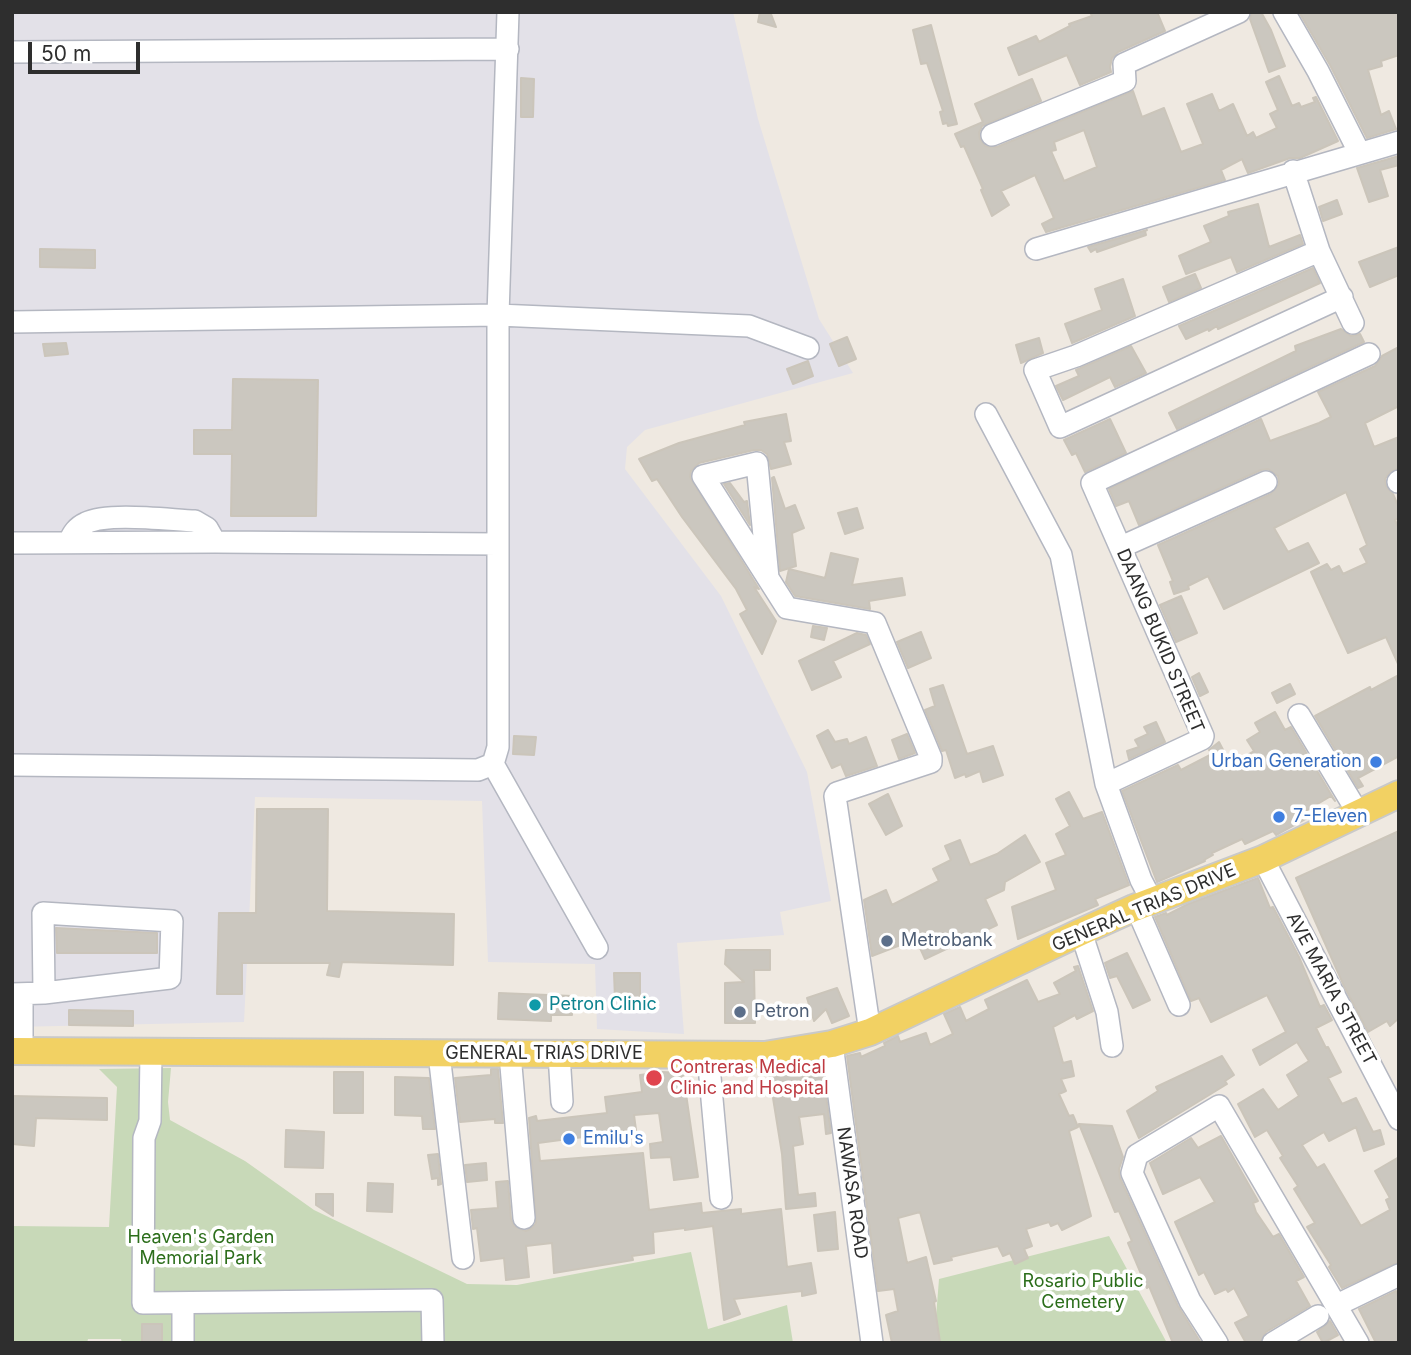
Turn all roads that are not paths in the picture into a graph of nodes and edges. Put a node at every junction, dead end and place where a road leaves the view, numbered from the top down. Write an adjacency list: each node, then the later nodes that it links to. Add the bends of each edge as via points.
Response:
1 (508, 12): 4 (street)
2 (1239, 12): 6 (street, via 1124,64 1125,81)
3 (1284, 12): 8 (street)
4 (508, 49): 5 (street); 13 (street)
5 (12, 52)
6 (992, 135)
7 (1399, 142): 8 (street)
8 (1359, 152): 9 (street)
9 (1293, 171): 10 (street); 11 (street)
10 (1035, 249)
11 (1319, 251): 12 (street); 12 (street, via 1035,370 1060,427)
12 (1342, 298): 15 (street)
13 (498, 315): 14 (street); 16 (street, via 749,326); 21 (street)
14 (12, 322)
15 (1353, 323)
16 (808, 348)
17 (1370, 354): 22 (street, DAANG BUKID STREET, via 1092,483)
18 (986, 414): 27 (street, via 1062,555)
19 (1266, 482): 22 (street)
20 (12, 543): 21 (street, via 69,542 74,531 101,518 195,521 207,527 215,542)
21 (498, 544): 25 (street, via 498,747)
22 (1121, 547): 27 (street, DAANG BUKID STREET, via 1203,737)
23 (768, 578): 23 (street, via 757,463 703,476 717,498); 38 (street, via 788,608 875,623 932,760 835,796)
24 (1299, 715): 29 (street)
25 (492, 764): 26 (street, via 478,770); 33 (street)
26 (12, 765)
27 (1106, 784): 31 (street, via 1141,880)
28 (1399, 794): 29 (main road, GENERAL TRIAS DRIVE)
29 (1358, 813): 30 (main road, GENERAL TRIAS DRIVE)
30 (1264, 859): 31 (main road, GENERAL TRIAS DRIVE); 48 (street, AVE MARIA STREET)
31 (1138, 908): 32 (main road, GENERAL TRIAS DRIVE); 34 (street); 37 (street)
32 (1081, 932): 38 (main road, GENERAL TRIAS DRIVE); 40 (street, via 1107,1012)
33 (597, 948)
34 (1158, 988)
35 (44, 993): 35 (street, via 170,978 172,920 43,913); 36 (street)
36 (17, 994): 41 (street)
37 (1179, 1005)
38 (870, 1032): 39 (main road, GENERAL TRIAS DRIVE)
39 (832, 1044): 46 (main road, GENERAL TRIAS DRIVE, via 765,1055); 58 (street, NAWASA ROAD)
40 (1112, 1046)
41 (17, 1051): 42 (main road, GENERAL TRIAS DRIVE)
42 (146, 1052): 43 (main road, GENERAL TRIAS DRIVE); 53 (street, via 150,1121 144,1138 142,1301)
43 (439, 1054): 44 (main road, GENERAL TRIAS DRIVE); 51 (street)
44 (510, 1054): 45 (main road, GENERAL TRIAS DRIVE); 50 (street)
45 (559, 1054): 46 (main road, GENERAL TRIAS DRIVE); 47 (street)
46 (708, 1055): 49 (street)
47 (562, 1102)
48 (1399, 1119)
49 (721, 1198)
50 (524, 1218)
51 (463, 1258)
52 (1399, 1275): 54 (street)
53 (183, 1303): 56 (street); 57 (street, via 432,1300)
54 (1337, 1305): 59 (street, via 1221,1108 1215,1106 1137,1155 1132,1173 1190,1301); 61 (street)
55 (1318, 1316): 60 (street)
56 (183, 1343)
57 (433, 1343)
58 (872, 1343)
59 (1217, 1343)
60 (1273, 1343)
61 (1358, 1343)

